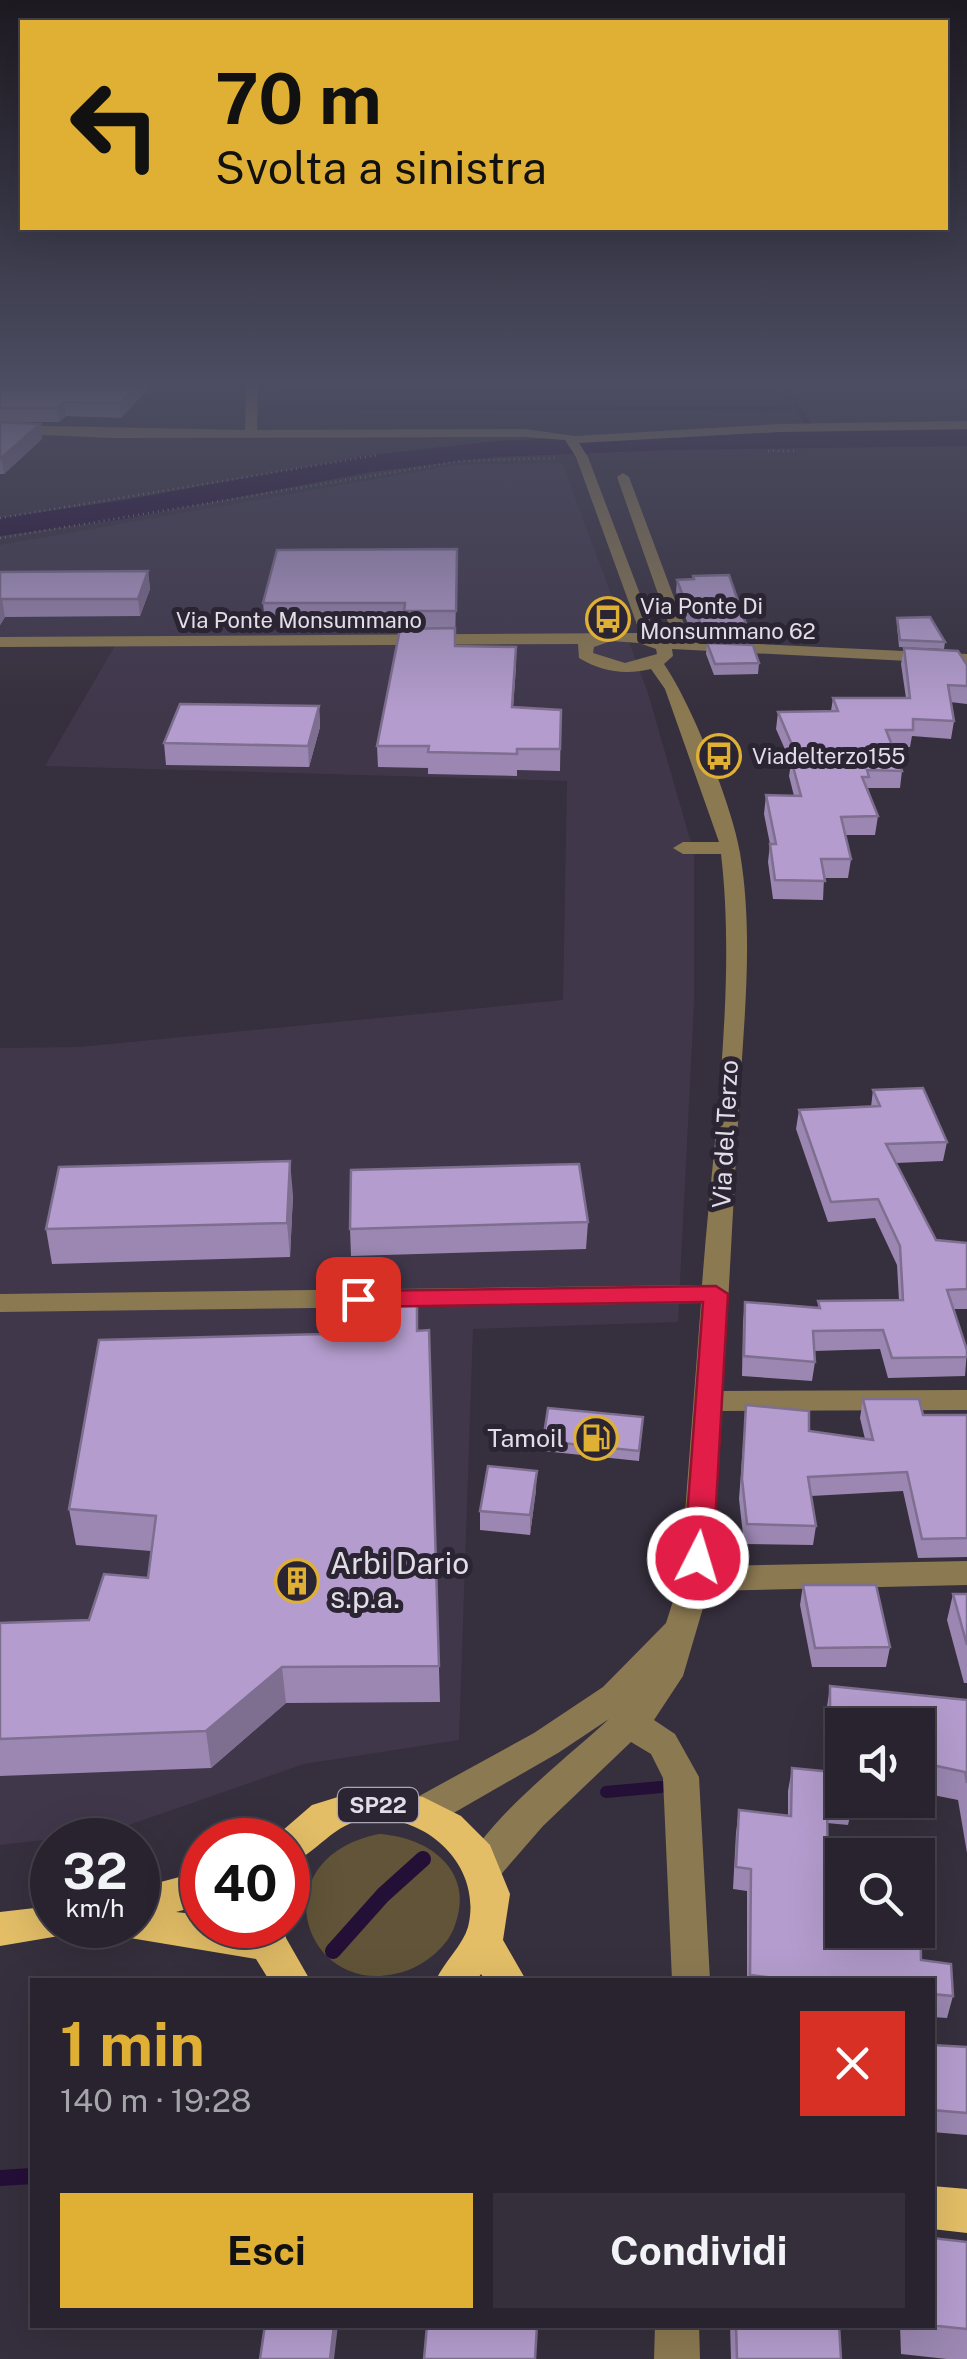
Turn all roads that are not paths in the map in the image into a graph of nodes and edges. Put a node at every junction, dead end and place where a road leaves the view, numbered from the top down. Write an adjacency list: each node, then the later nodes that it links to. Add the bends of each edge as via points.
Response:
1 (595, 492): 4 (street)
2 (628, 492): 3 (street)
3 (669, 604): 4 (street); 9 (street)
4 (640, 607): 5 (street); 11 (street, Via del Terzo)
5 (617, 636): 6 (street, Via Ponte Monsummano); 11 (street, Via Ponte Monsummano)
6 (598, 638): 7 (street, Via Ponte Monsummano); 12 (street, via 584,648)
7 (522, 641): 8 (street, Via Ponte Monsummano); 12 (street)
8 (0, 642)
9 (687, 646): 10 (street); 11 (street)
10 (725, 650): 11 (street); 13 (street)
11 (657, 651): 14 (street); 15 (street, Via del Terzo)
12 (585, 655): 14 (street)
13 (967, 659)
14 (618, 667): 15 (street)
15 (676, 699): 17 (street, Via del Terzo)
16 (682, 848): 17 (street)
17 (730, 848): 18 (street, Via del Terzo, via 735,992)
18 (716, 1294): 19 (street); 21 (street, Via del Terzo)
19 (0, 1303)
20 (967, 1400): 21 (street)
21 (709, 1401): 23 (street, Via del Terzo)
22 (967, 1573): 23 (street)
23 (696, 1579): 24 (street, Via del Terzo)
24 (681, 1628): 25 (street, Via del Terzo, via 666,1676); 26 (street, via 616,1696)
25 (629, 1722): 28 (street, Via del Terzo); 36 (street, via 663,1744 681,1777)
26 (424, 1811): 27 (main road, SP22, via 357,1806); 28 (main road, SP22, via 450,1824)
27 (310, 1830)
28 (484, 1867): 31 (main road, via 491,1892)
29 (30, 1926): 30 (main road)
30 (0, 1929)
31 (483, 1943): 34 (main road); 35 (main road)
32 (274, 1948): 33 (main road)
33 (291, 1978)
34 (456, 1978)
35 (506, 1978)
36 (692, 1978)
37 (935, 2207): 38 (main road)
38 (967, 2210)
39 (678, 2328): 40 (street)
40 (677, 2359)

